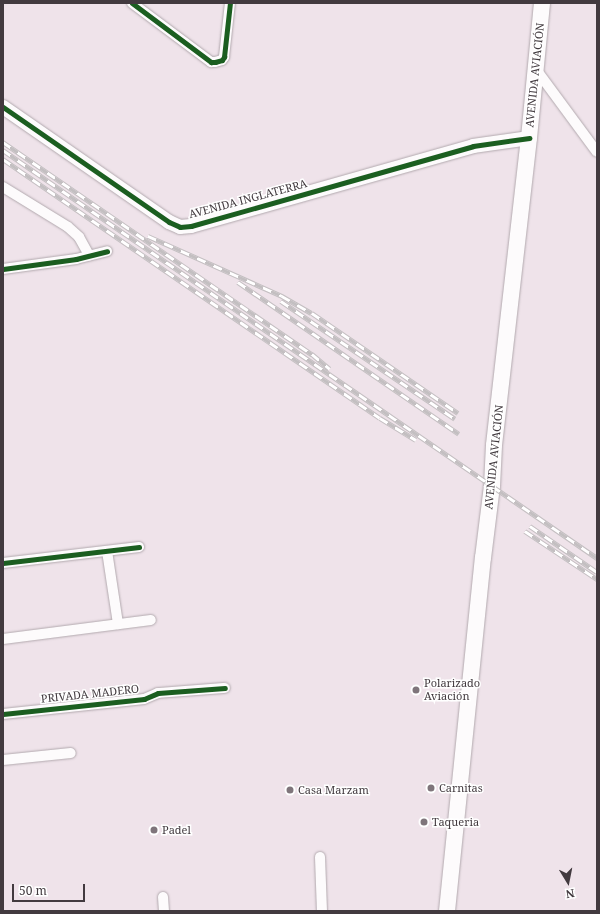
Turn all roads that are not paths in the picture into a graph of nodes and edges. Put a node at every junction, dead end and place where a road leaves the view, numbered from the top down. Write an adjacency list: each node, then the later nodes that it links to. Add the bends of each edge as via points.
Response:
1 (132, 3): 2 (street, via 211,62 222,60 224,57)
2 (230, 3)
3 (542, 3): 4 (main road, AVENIDA AVIACIÓN)
4 (535, 68): 6 (main road, AVENIDA AVIACIÓN); 7 (street)
5 (3, 107): 6 (street, AVENIDA INGLATERRA, via 169,222 180,227 192,226 473,146)
6 (529, 138): 26 (main road, AVENIDA AVIACIÓN, via 494,445 492,486)
7 (597, 152)
8 (3, 187): 10 (street, via 68,227 79,237)
9 (107, 251): 10 (street)
10 (89, 255): 11 (street)
11 (3, 270)
12 (139, 547): 13 (street)
13 (107, 551): 14 (street); 16 (street)
14 (3, 563)
15 (151, 620): 16 (street)
16 (118, 624): 17 (street)
17 (3, 639)
18 (225, 688): 19 (street, PRIVADA MADERO, via 158,693 144,699)
19 (3, 714)
20 (71, 753): 21 (street)
21 (3, 760)
22 (320, 857): 25 (street)
23 (163, 897): 24 (street)
24 (164, 911)
25 (322, 911)
26 (447, 911)

